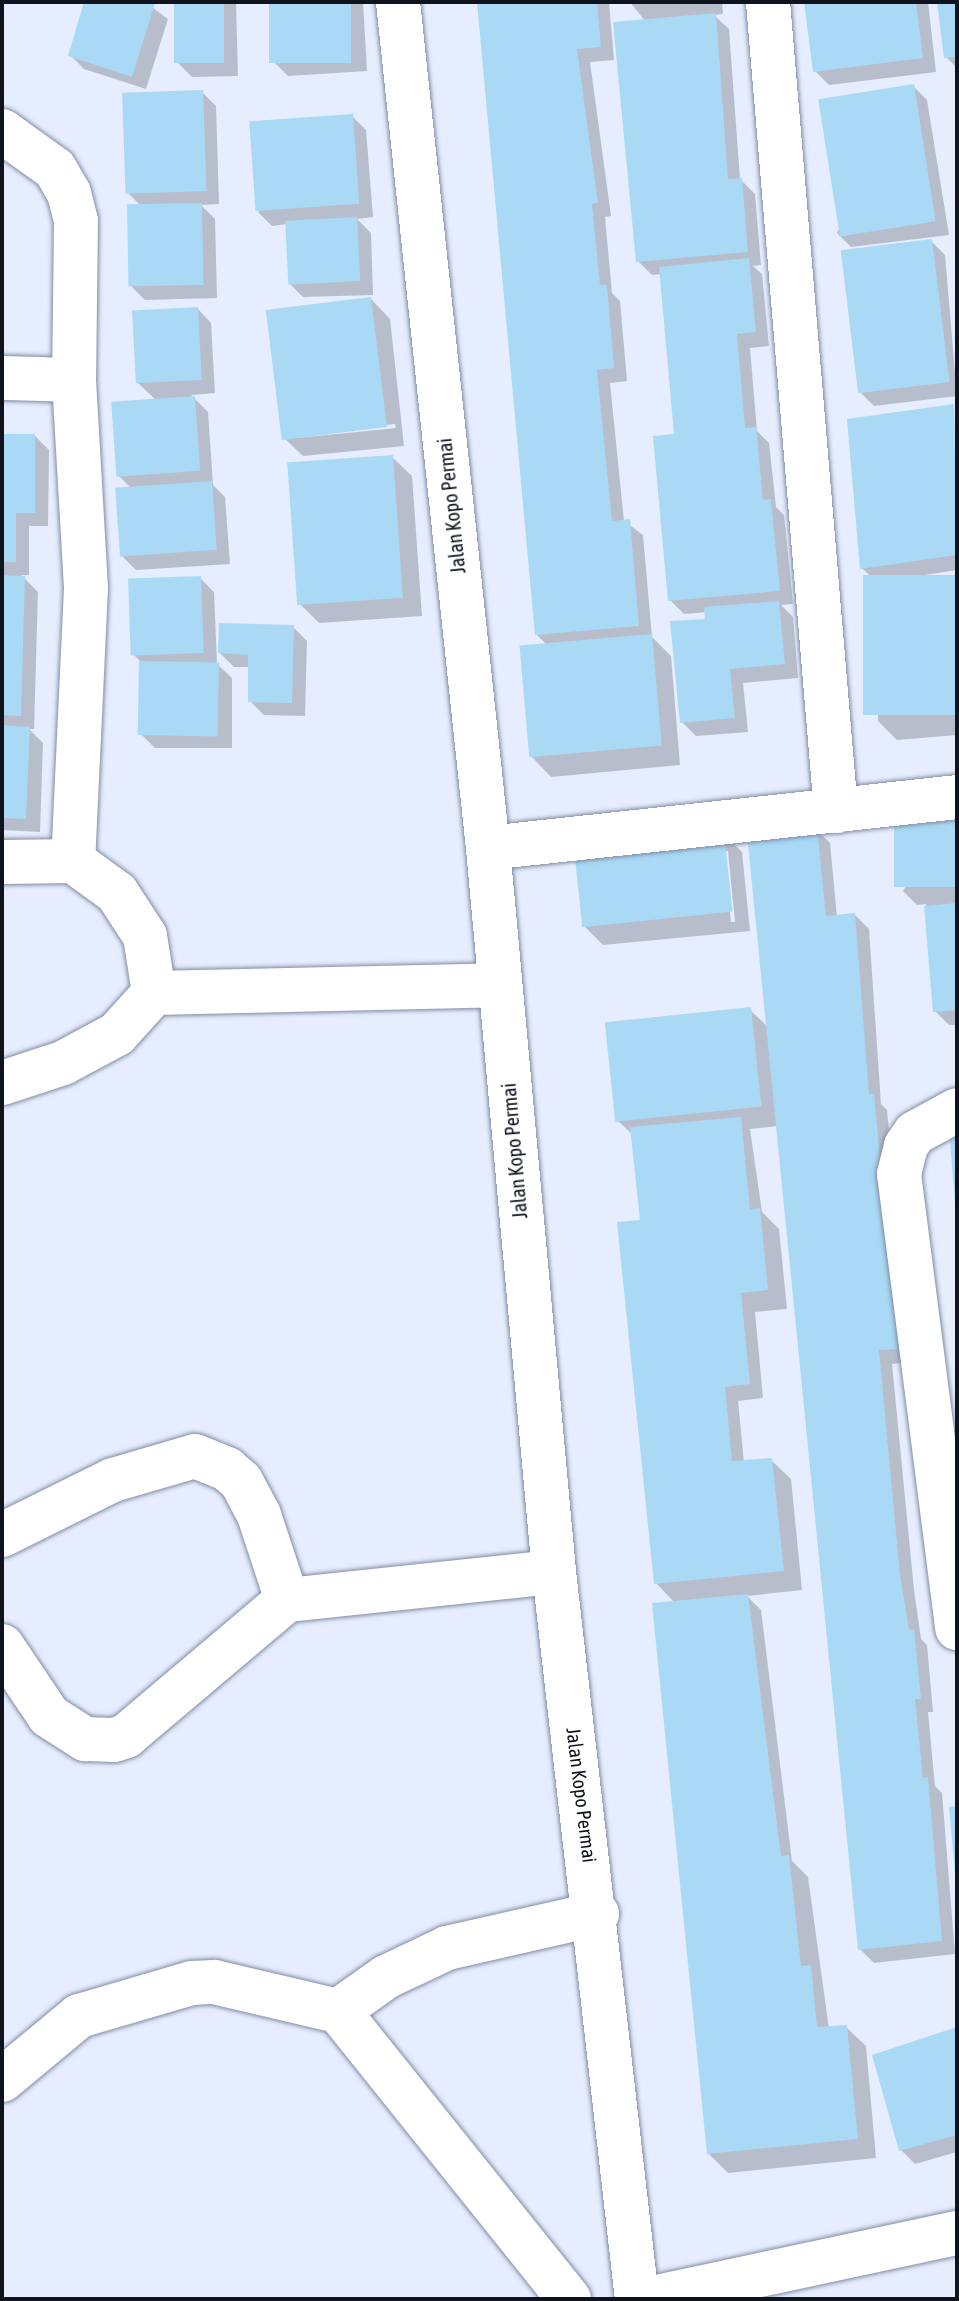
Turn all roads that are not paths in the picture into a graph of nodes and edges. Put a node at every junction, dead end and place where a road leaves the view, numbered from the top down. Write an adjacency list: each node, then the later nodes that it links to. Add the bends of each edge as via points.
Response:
1 (398, 2): 8 (street, Jalan Kopo Permai)
2 (768, 2): 7 (street)
3 (2, 131): 5 (street, via 36,151 69,193 76,221)
4 (2, 378): 5 (street)
5 (74, 380): 9 (street, via 86,588)
6 (957, 797): 7 (street)
7 (836, 811): 8 (street)
8 (488, 848): 11 (street, Jalan Kopo Permai)
9 (73, 861): 10 (street); 12 (street, via 117,893 145,936)
10 (2, 862)
11 (500, 985): 12 (street); 16 (street, Jalan Kopo Permai)
12 (154, 993): 13 (street, via 117,1034 63,1063)
13 (2, 1083)
14 (957, 1110): 18 (street, via 915,1133 899,1174)
15 (2, 1535): 17 (street, via 113,1480 195,1456 241,1481 259,1515)
16 (554, 1572): 17 (street); 20 (street, Jalan Kopo Permai)
17 (287, 1600): 19 (street, via 126,1736 114,1740 85,1739 49,1716)
18 (957, 1628)
19 (2, 1646)
20 (597, 1914): 21 (street, via 447,1948 386,1977); 25 (street, Jalan Kopo Permai)
21 (338, 2011): 22 (street, via 214,1982 192,1983 79,2016); 24 (street)
22 (2, 2080)
23 (957, 2233): 26 (street)
24 (569, 2299)
25 (637, 2299)
26 (648, 2299)

